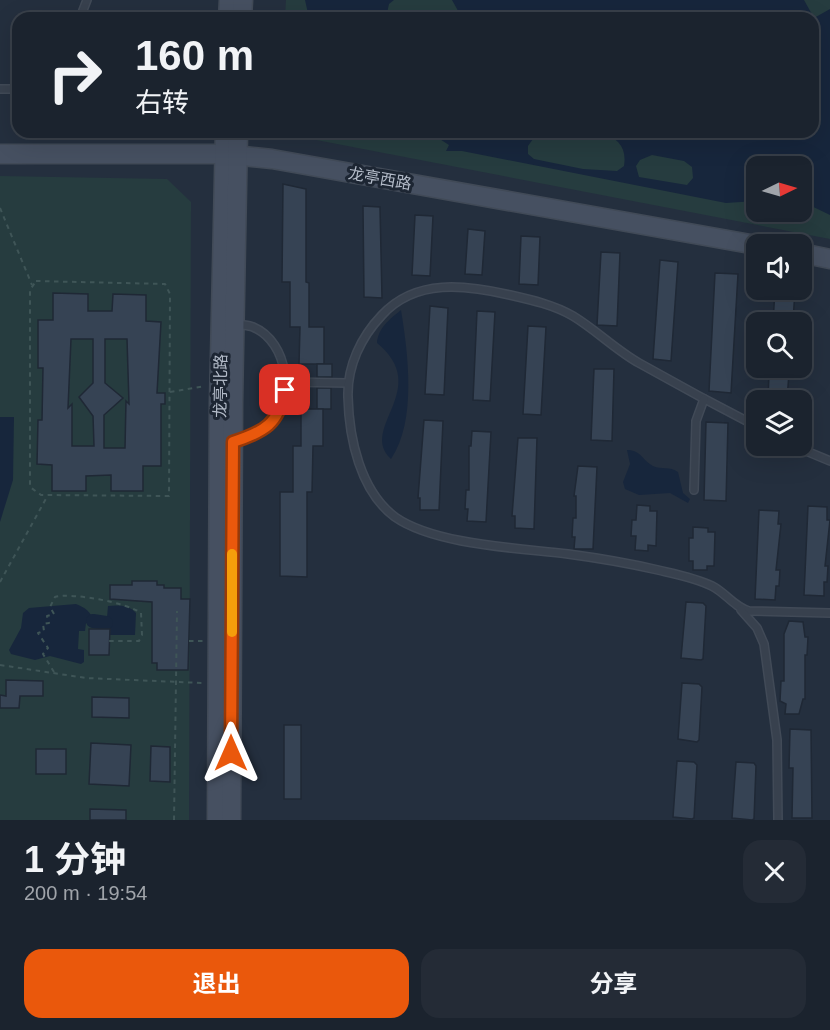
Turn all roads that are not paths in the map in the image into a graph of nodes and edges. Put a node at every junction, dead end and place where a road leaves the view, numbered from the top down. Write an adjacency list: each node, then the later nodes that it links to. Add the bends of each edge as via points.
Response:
1 (227, 138): 4 (main road, 龙亭北路)
2 (236, 138): 4 (main road, 龙亭北路)
3 (0, 154): 4 (main road, 龙亭西路)
4 (231, 155): 5 (main road, 龙亭西路); 8 (main road, 龙亭北路); 19 (main road, 龙亭北路, via 219,384)
5 (746, 243)
6 (812, 255): 7 (main road)
7 (830, 259)
8 (235, 323): 9 (lane, via 253,327 267,337 282,360); 13 (main road, 龙亭北路)
9 (285, 382): 10 (lane); 13 (lane, via 282,405 268,427)
10 (348, 383): 11 (lane, via 356,354 390,305 418,291 460,286 555,307 636,361); 17 (lane, via 349,411 360,466 377,499 411,527 501,547 658,570 713,586)
11 (704, 399): 12 (lane); 16 (lane, via 696,421)
12 (746, 421)
13 (233, 442): 20 (main road, 龙亭北路)
14 (812, 454): 15 (lane)
15 (830, 461)
16 (694, 490)
17 (739, 608): 18 (lane); 21 (lane, via 757,628 764,644 777,740)
18 (830, 613)
19 (217, 820)
20 (231, 820)
21 (778, 820)

